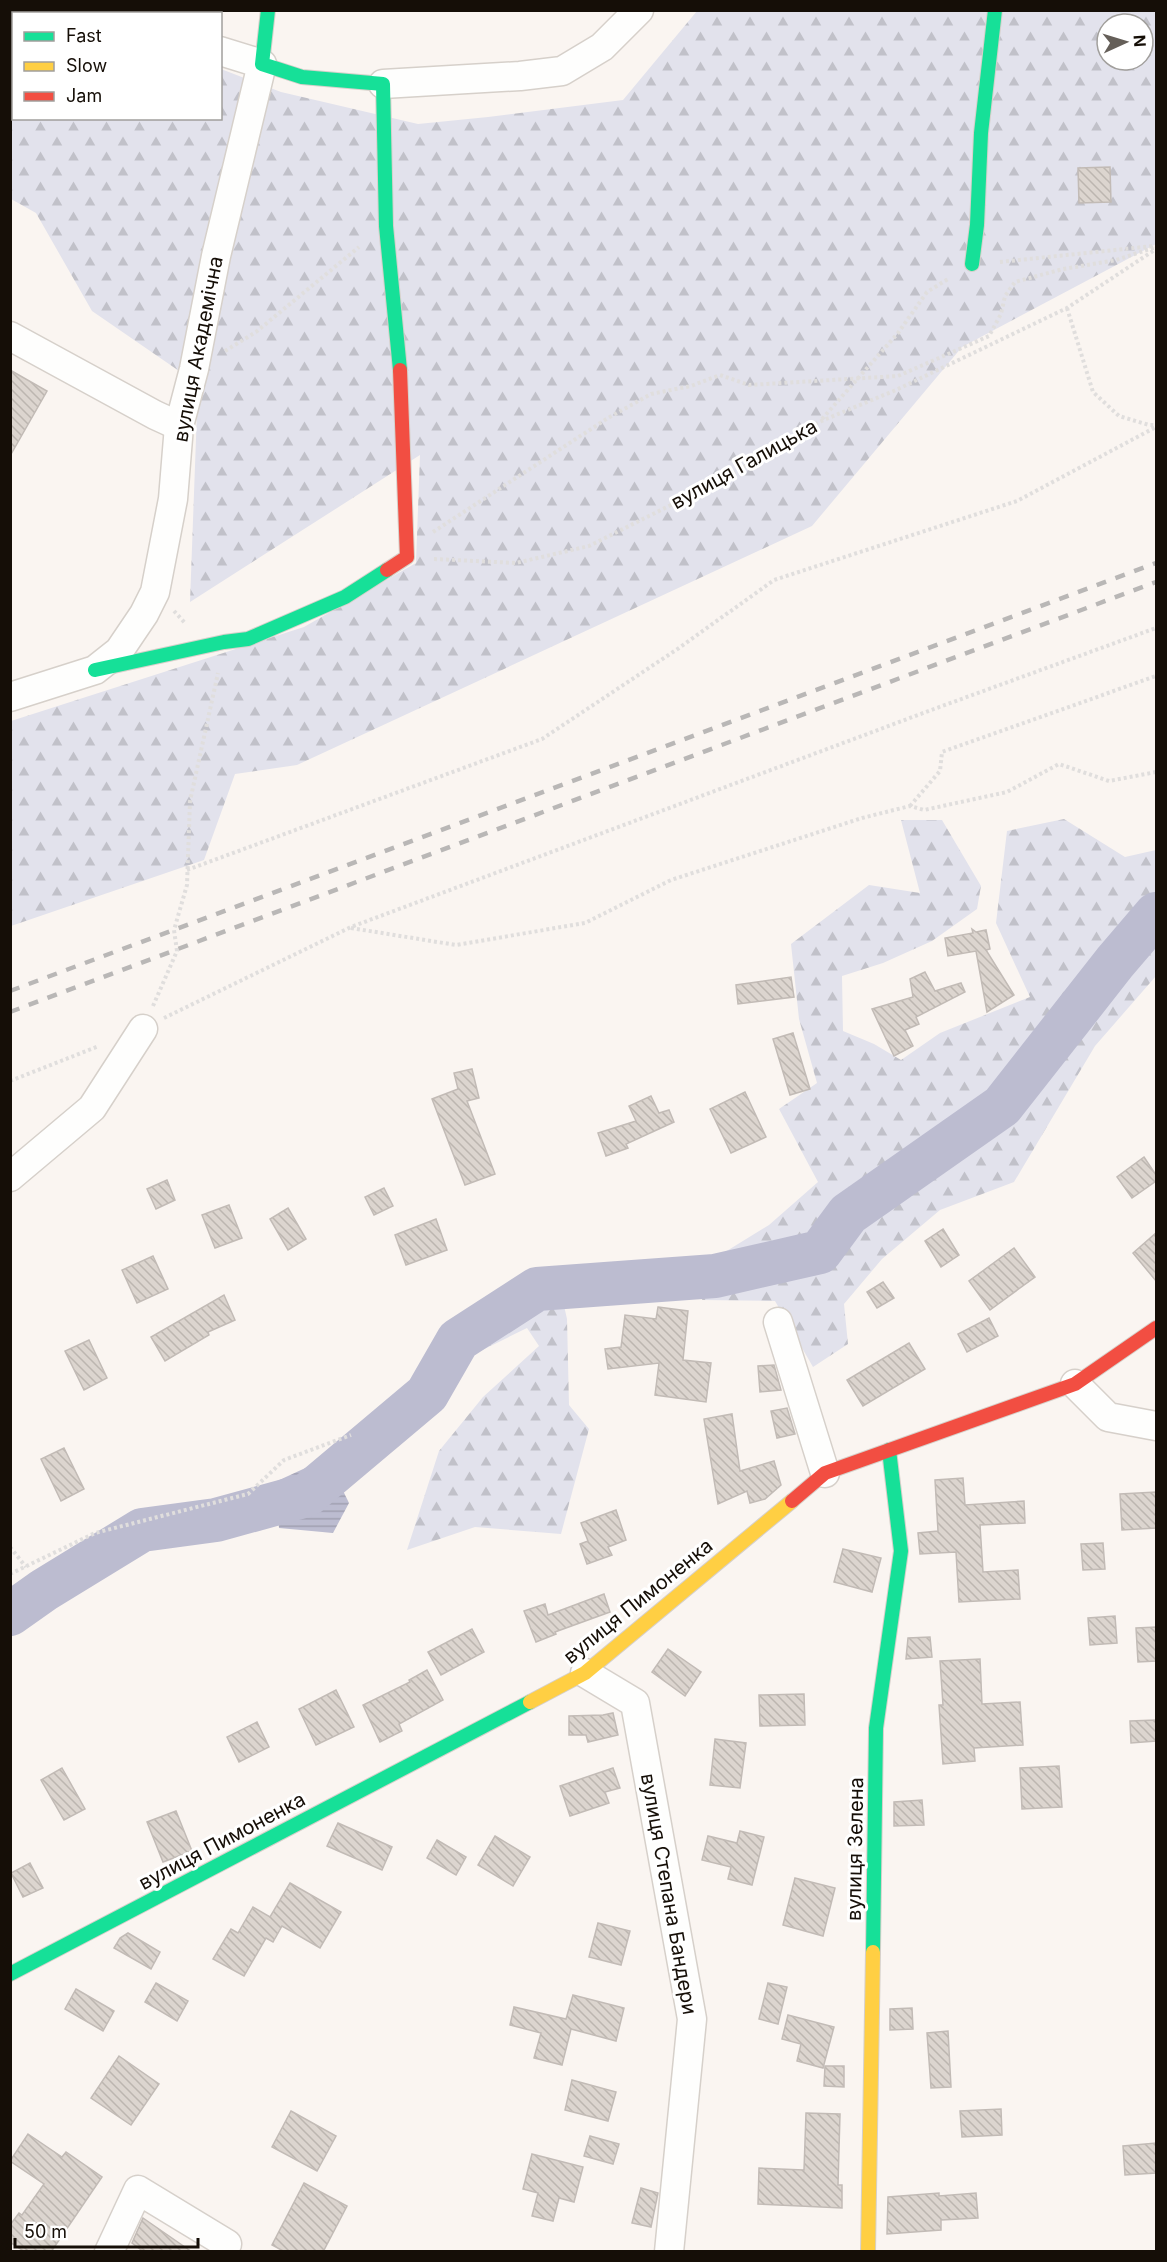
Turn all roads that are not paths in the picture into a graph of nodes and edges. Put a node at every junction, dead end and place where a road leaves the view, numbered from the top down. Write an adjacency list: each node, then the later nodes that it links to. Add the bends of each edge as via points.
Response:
1 (268, 10): 5 (street)
2 (639, 10): 6 (street, via 602,46 562,71)
3 (995, 10): 7 (street)
4 (222, 52): 5 (street)
5 (262, 64): 6 (street, via 302,77); 9 (street, вулиця Академічна)
6 (383, 84): 10 (street, via 386,226 401,376 406,553 345,597 248,639)
7 (972, 264)
8 (10, 336): 9 (street)
9 (179, 426): 10 (street, вулиця Академічна, via 174,499 155,592 119,651)
10 (95, 670): 11 (street, вулиця Академічна)
11 (12, 696)
12 (143, 1029): 13 (street, via 92,1108)
13 (10, 1177)
14 (778, 1322): 19 (street)
15 (1156, 1328): 16 (street, вулиця Пимоненка)
16 (1075, 1384): 17 (street, via 1108,1417); 18 (street, вулиця Пимоненка)
17 (1156, 1426)
18 (889, 1450): 19 (street, вулиця Пимоненка); 25 (street, вулиця Зелена, via 901,1551 876,1728)
19 (825, 1473): 20 (street, вулиця Пимоненка)
20 (585, 1673): 21 (street, вулиця Пимоненка); 24 (street, вулиця Степана Бандери, via 635,1703 692,2019)
21 (10, 1974)
22 (227, 2244): 23 (street, via 138,2190)
23 (109, 2252)
24 (669, 2252)
25 (868, 2252)

